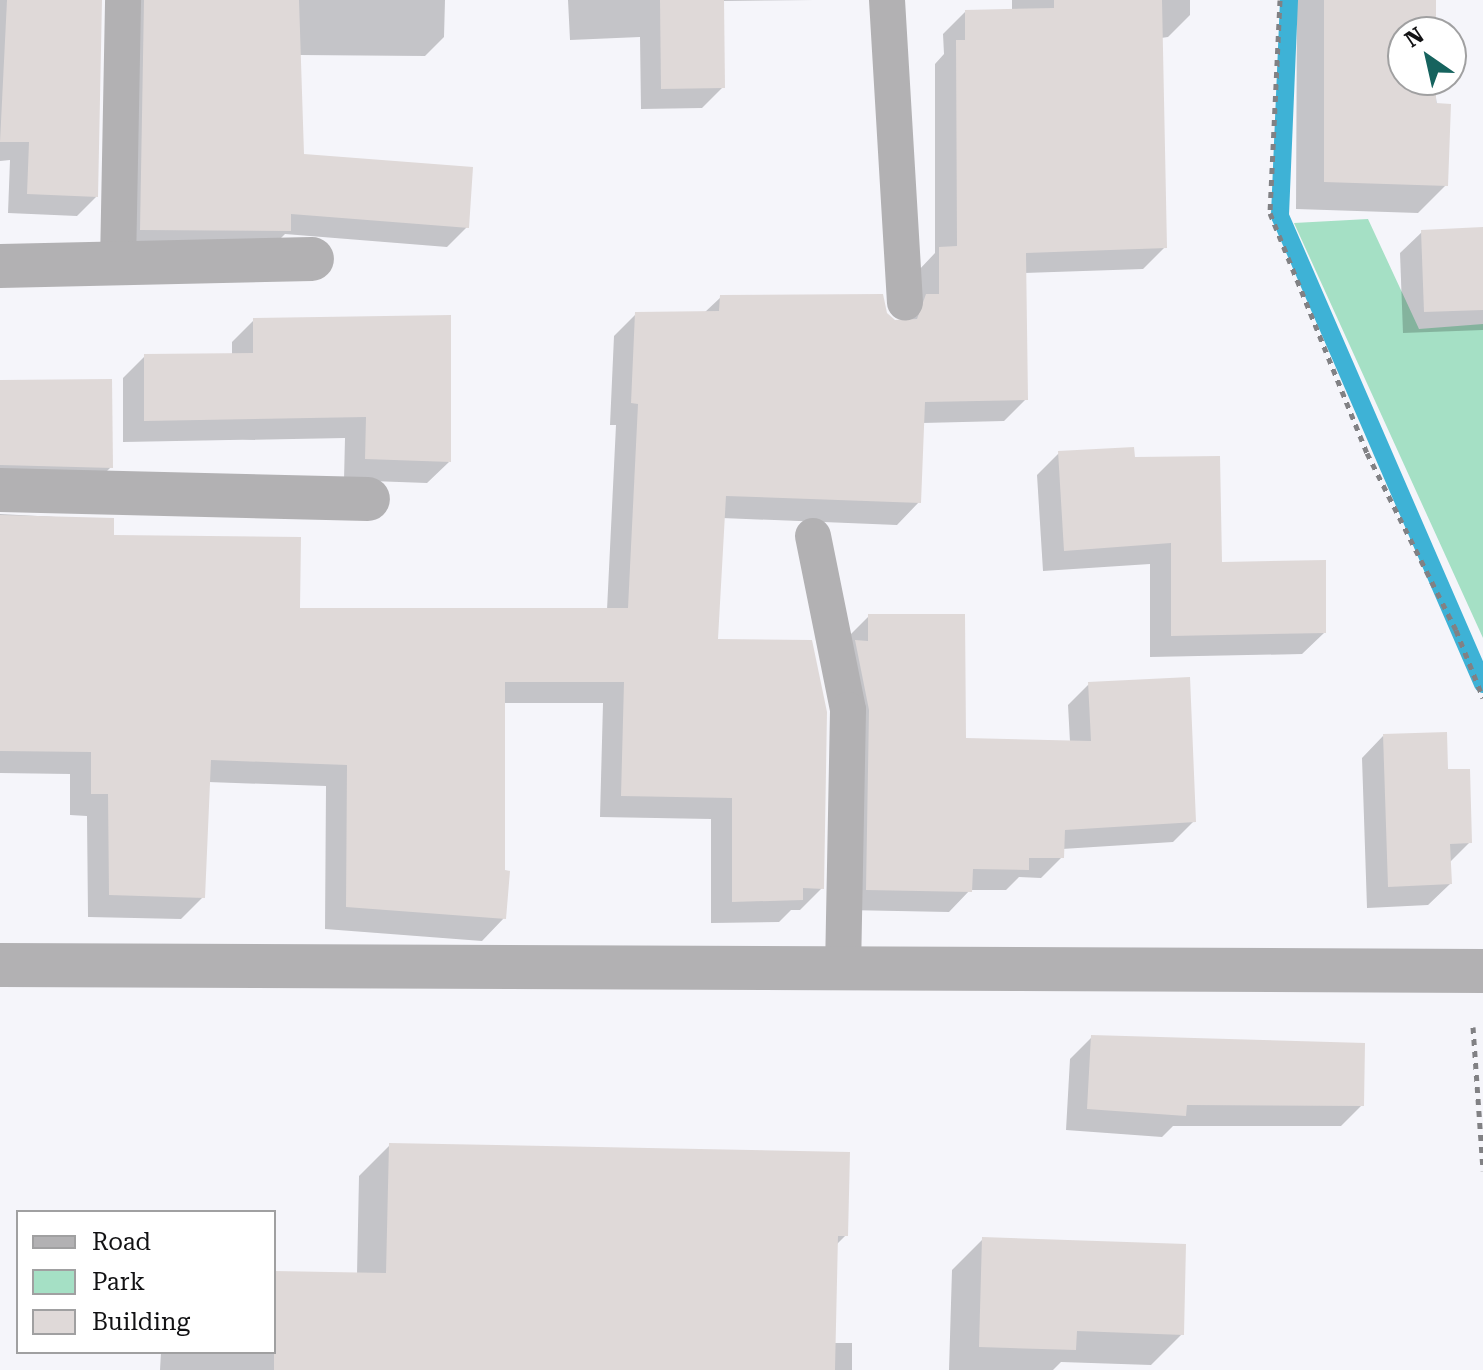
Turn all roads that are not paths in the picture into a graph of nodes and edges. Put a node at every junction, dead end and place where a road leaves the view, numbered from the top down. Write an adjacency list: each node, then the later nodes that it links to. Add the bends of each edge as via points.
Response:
1 (123, 0): 4 (lane)
2 (887, 0): 6 (lane)
3 (312, 259): 4 (street)
4 (118, 264): 5 (street)
5 (0, 266)
6 (905, 302)
7 (0, 490): 8 (street)
8 (368, 499)
9 (813, 536): 11 (lane, via 848,710)
10 (0, 965): 11 (street)
11 (843, 968): 12 (street)
12 (1476, 972)

